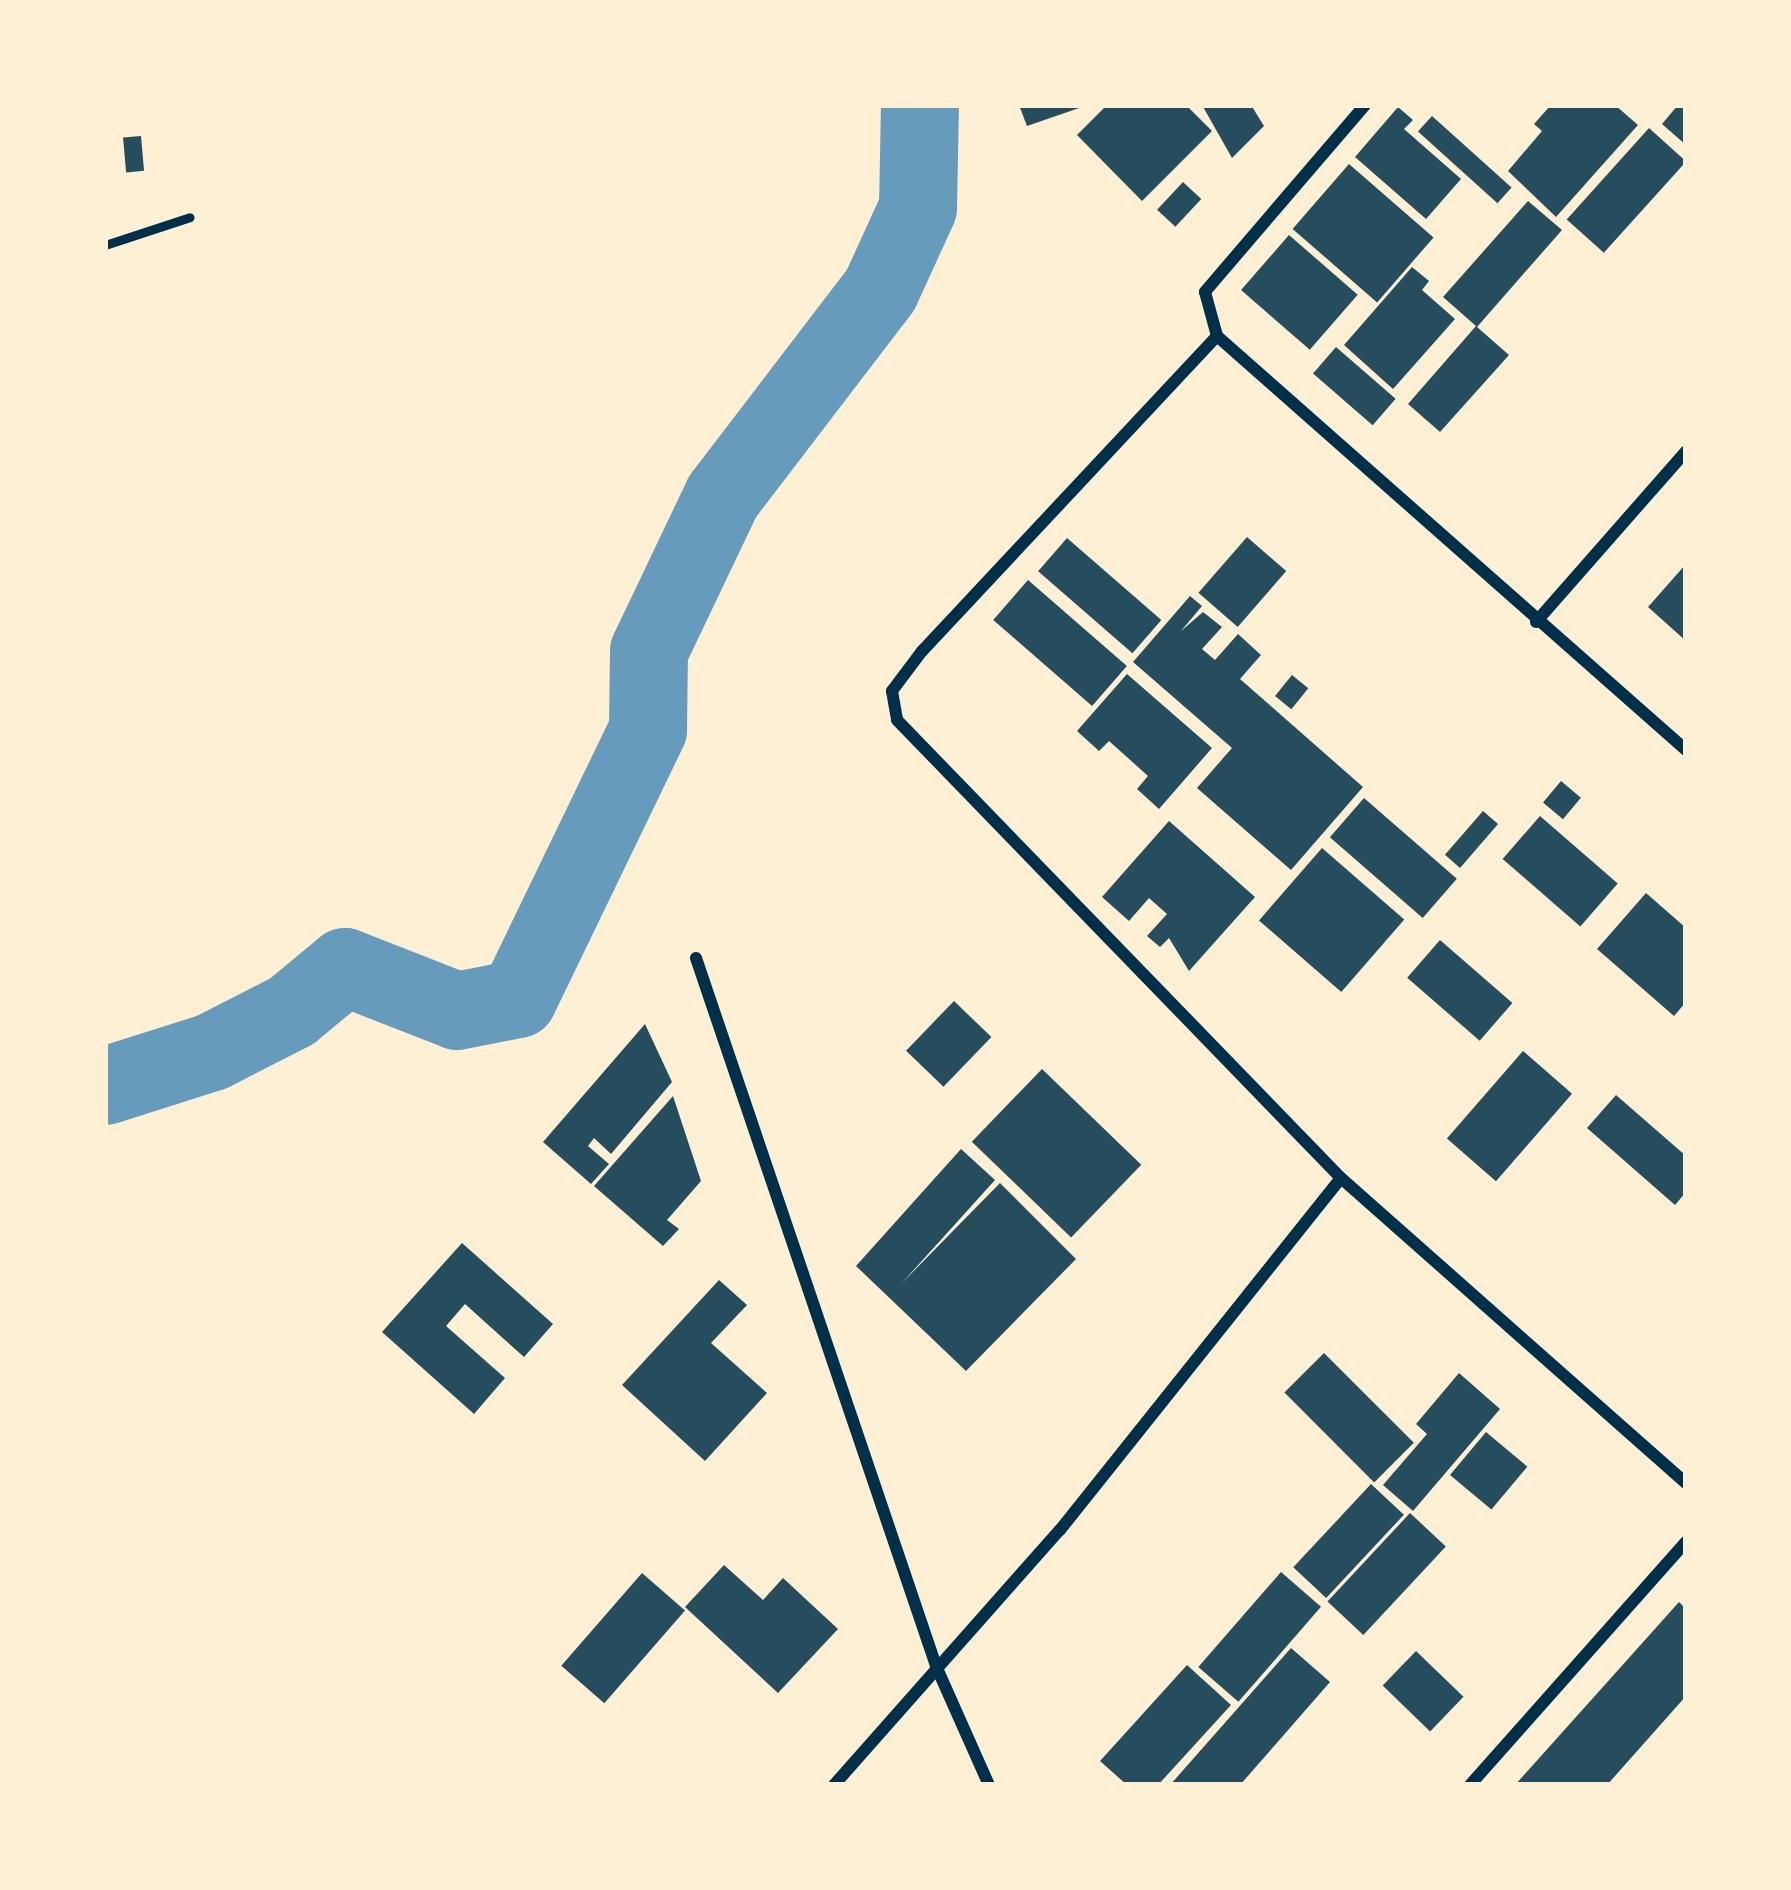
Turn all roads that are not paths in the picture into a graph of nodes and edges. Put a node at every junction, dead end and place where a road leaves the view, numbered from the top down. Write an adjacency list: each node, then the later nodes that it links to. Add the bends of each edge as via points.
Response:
1 (1365, 105): 4 (street, via 1205,292)
2 (190, 217): 3 (lane)
3 (105, 245)
4 (1217, 336): 6 (street); 9 (street, via 892,691 897,720)
5 (1686, 451): 6 (street)
6 (1536, 622): 7 (street)
7 (1686, 750)
8 (696, 958): 12 (street)
9 (1341, 1178): 10 (street); 12 (street, via 1060,1530)
10 (1686, 1483)
11 (1686, 1542): 15 (street)
12 (936, 1666): 13 (street); 14 (street)
13 (833, 1785)
14 (989, 1785)
15 (1470, 1785)

